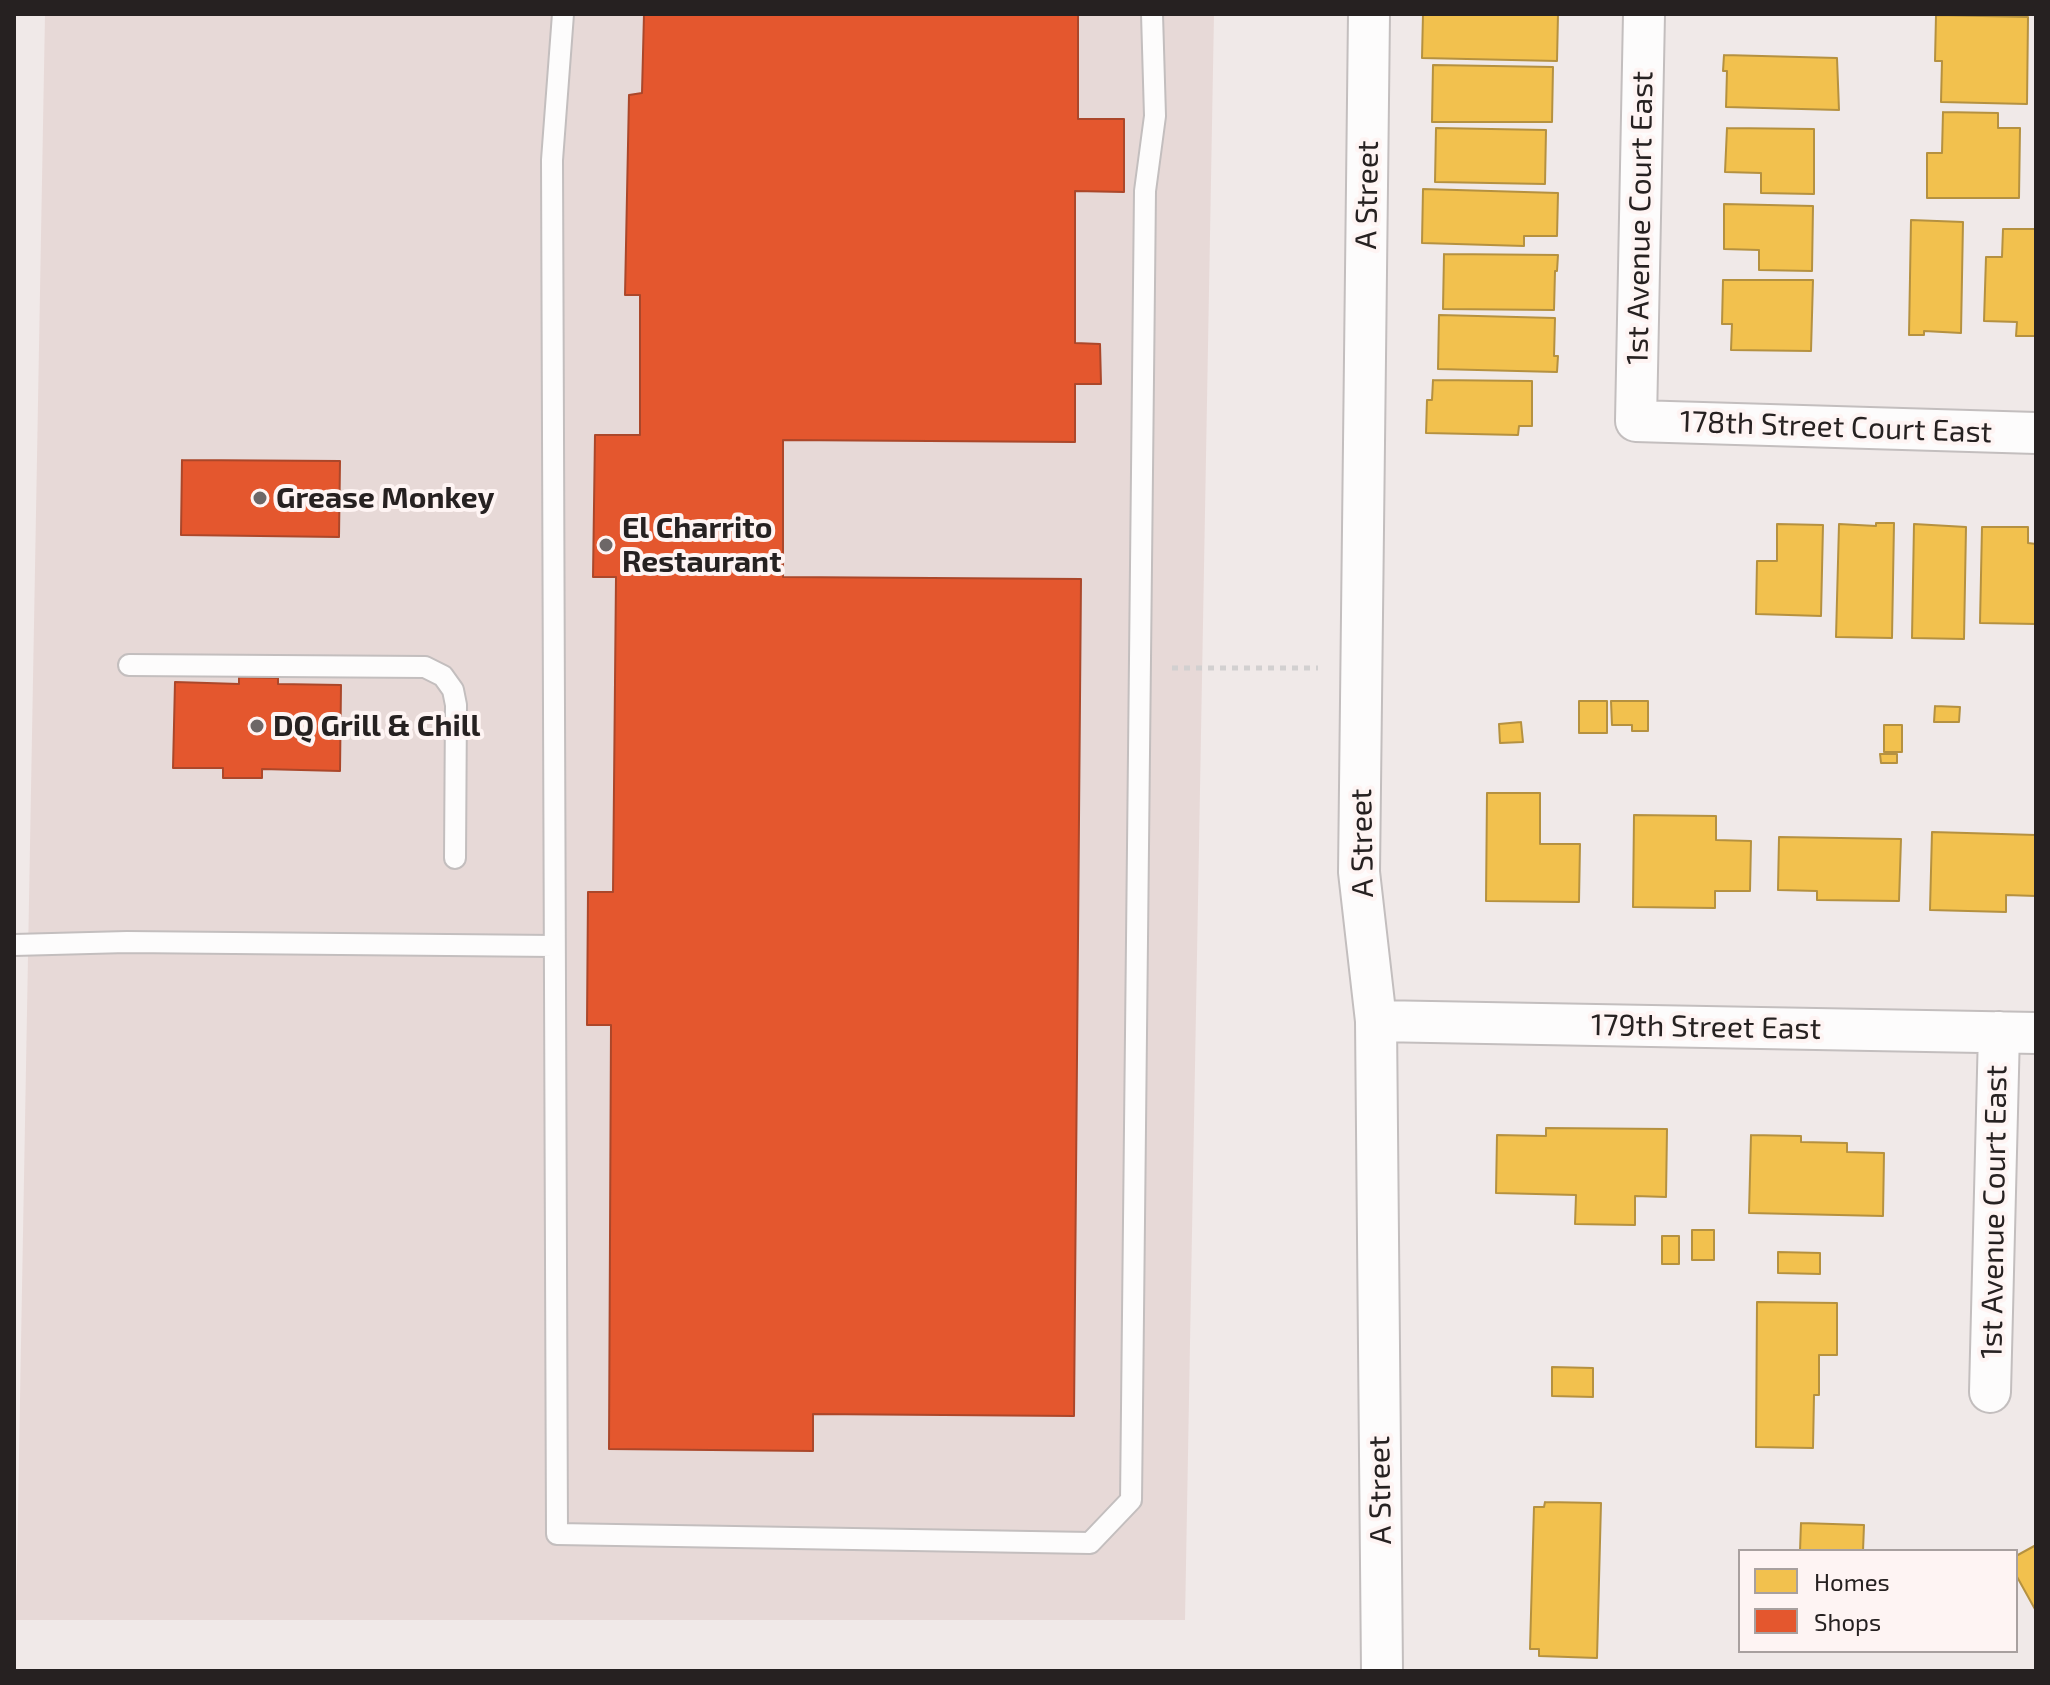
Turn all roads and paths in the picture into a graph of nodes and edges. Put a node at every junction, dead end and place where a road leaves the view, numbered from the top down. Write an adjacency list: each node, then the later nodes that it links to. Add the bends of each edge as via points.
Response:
1 (563, 14): 12 (lane, via 552,160)
2 (1152, 14): 8 (lane, via 1155,116 1145,191)
3 (1369, 14): 9 (street, A Street)
4 (1644, 14): 5 (street, 1st Avenue Court East)
5 (1636, 421): 6 (street, 178th Street Court East)
6 (2036, 433)
7 (129, 665): 10 (lane, via 425,667 443,676 456,705)
8 (1139, 668): 9 (path); 12 (lane, via 1131,1500 1090,1543 557,1534)
9 (1361, 668): 13 (street, A Street, via 1359,872)
10 (455, 858)
11 (14, 945): 12 (lane)
12 (554, 946)
13 (1376, 1021): 14 (street, 179th Street East); 16 (street, A Street)
14 (2018, 1032): 15 (street, 1st Avenue Court East)
15 (1990, 1392)
16 (1382, 1671)

